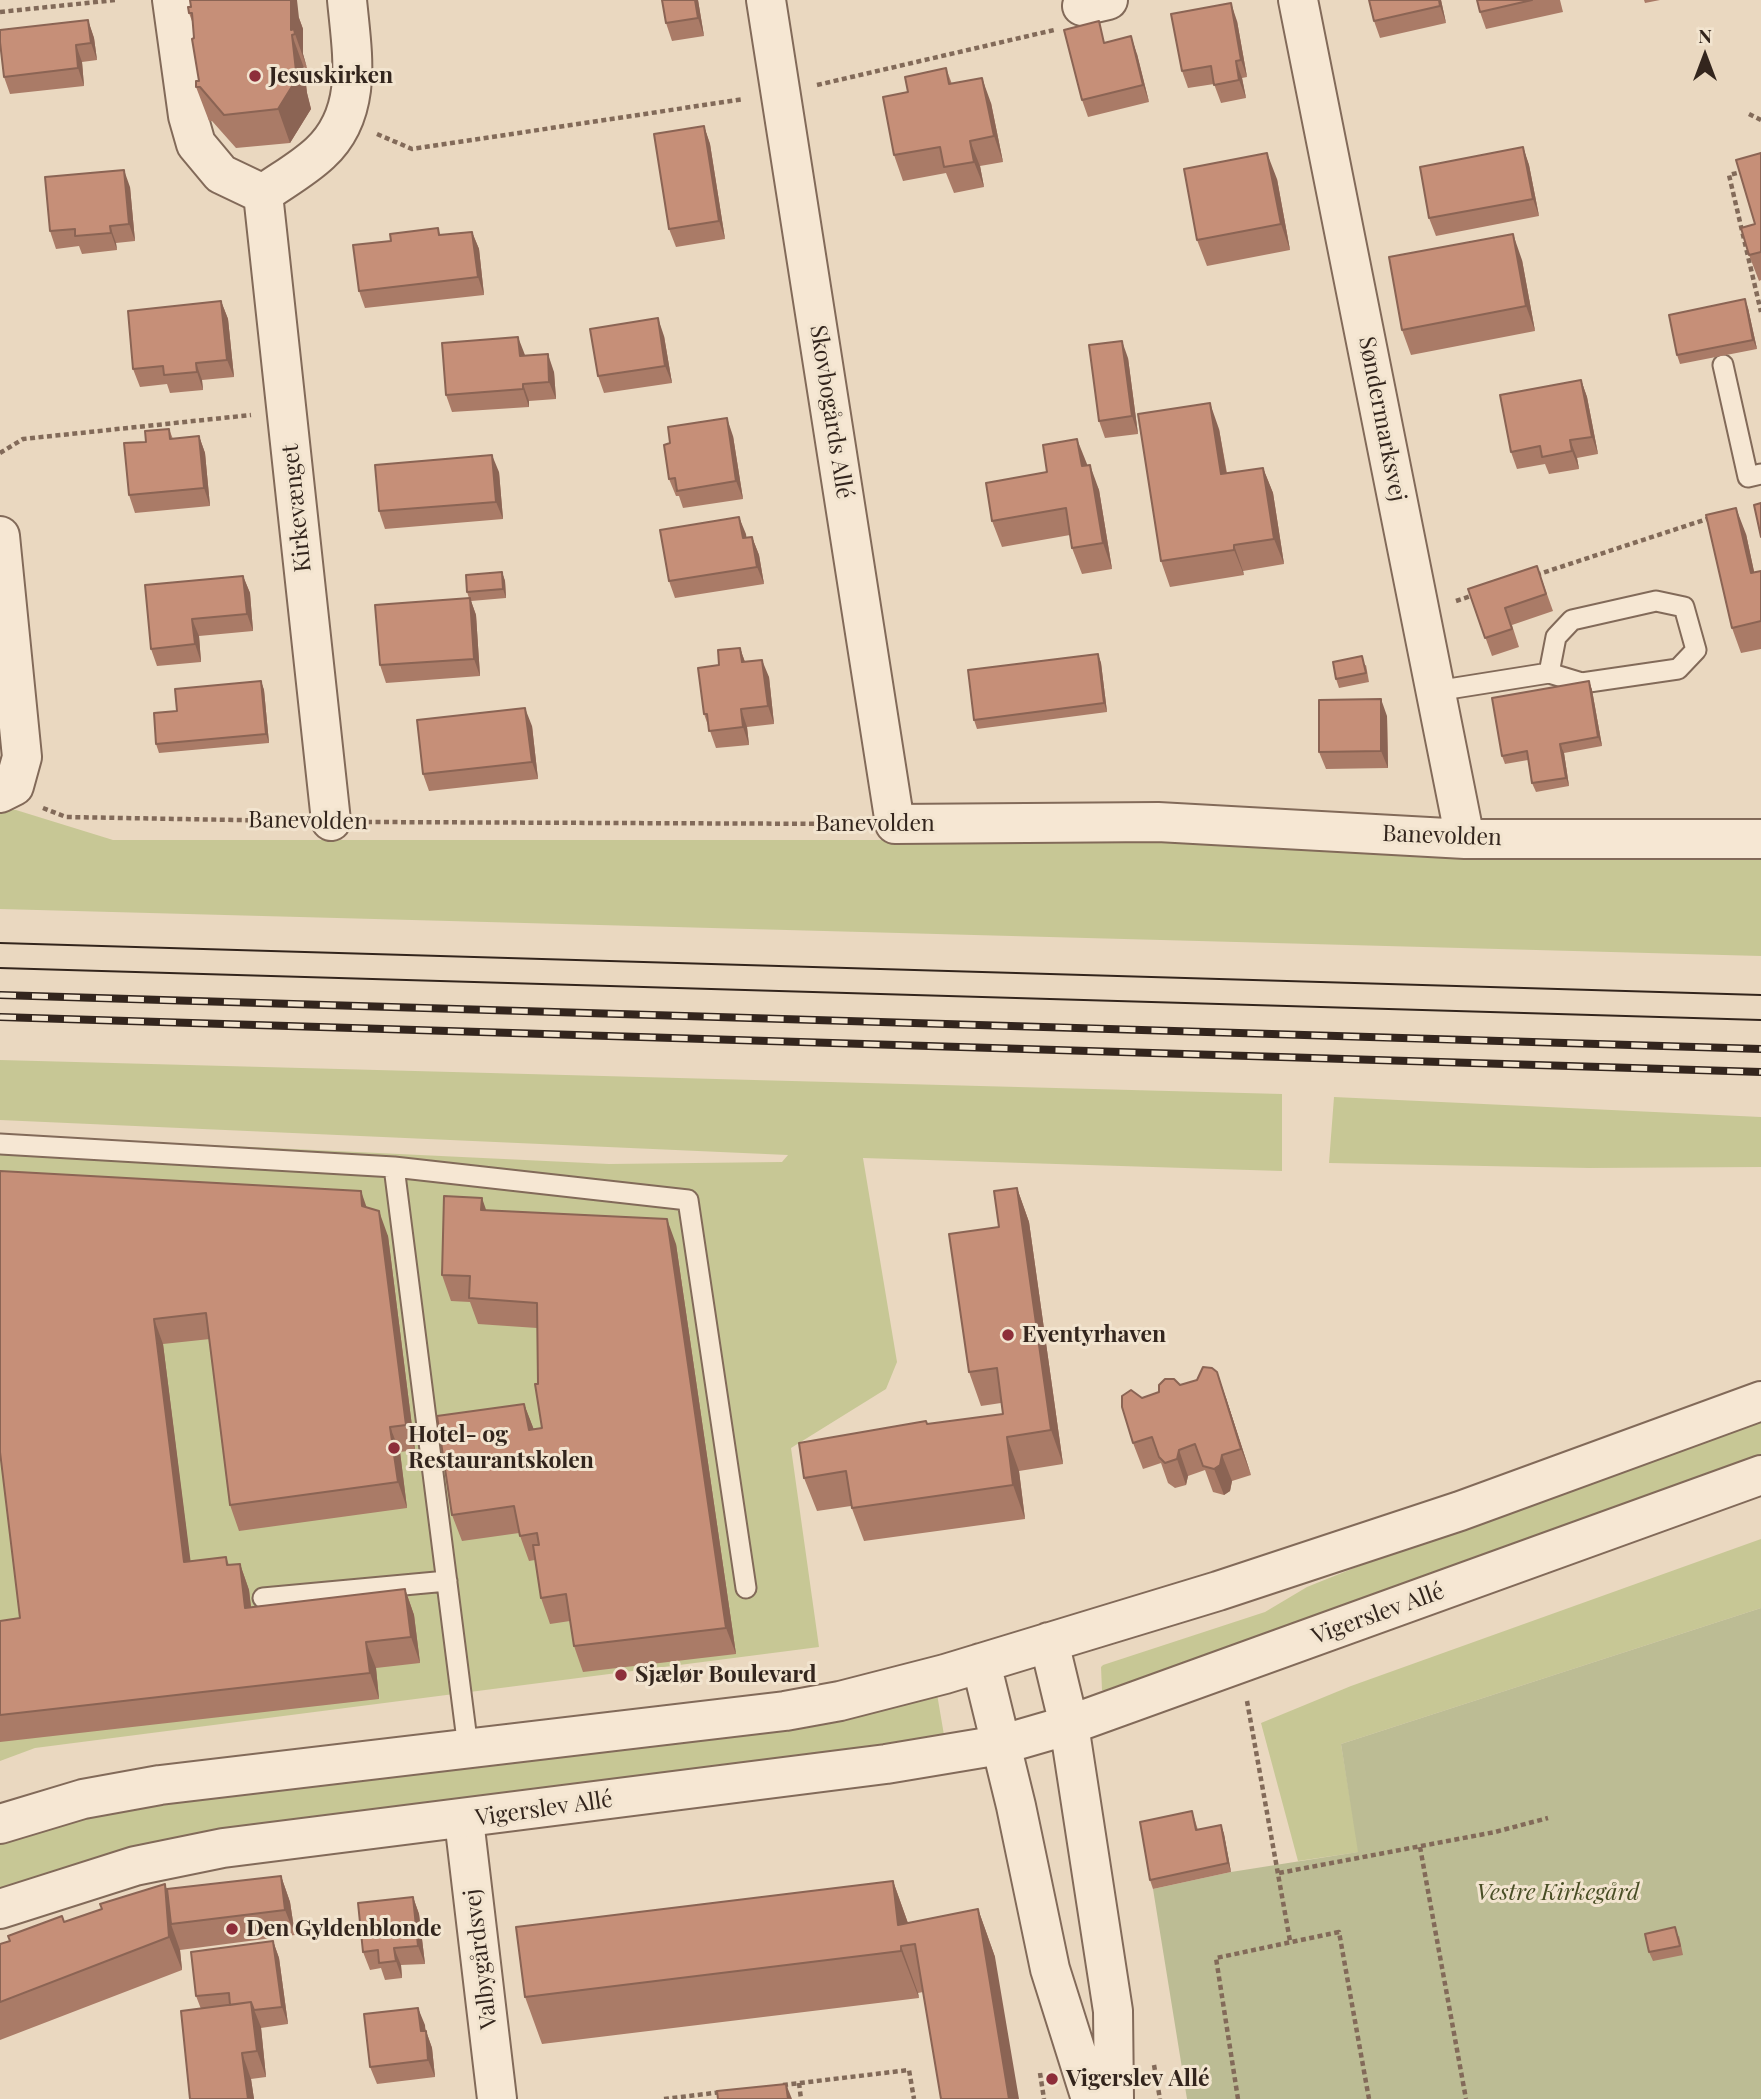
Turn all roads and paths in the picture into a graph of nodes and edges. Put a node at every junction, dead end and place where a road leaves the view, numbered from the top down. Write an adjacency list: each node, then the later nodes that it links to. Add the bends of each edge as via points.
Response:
1 (116, 0): 7 (path)
2 (172, 0): 13 (street, via 195,144 220,174)
3 (347, 0): 10 (street, via 354,81)
4 (766, 0): 8 (street, Skovbogårds Allé)
5 (1298, 0): 23 (street, Søndermarksvej)
6 (1095, 3): 8 (path, via 1068,27)
7 (0, 12)
8 (781, 93): 10 (path, via 412,149); 28 (street, Skovbogårds Allé)
9 (1749, 114): 11 (path)
10 (345, 120): 13 (street, via 321,152)
11 (1761, 120)
12 (1749, 170): 14 (path, via 1729,175)
13 (263, 194): 16 (street, Kirkevænget)
14 (1761, 312)
15 (1723, 365): 18 (lane, via 1748,477)
16 (286, 411): 17 (path, via 23,439); 27 (street, Kirkevænget)
17 (0, 453)
18 (1761, 474)
19 (1722, 515): 21 (path)
20 (0, 536): 26 (street, via 22,757)
21 (1525, 579)
22 (1486, 592): 23 (path)
23 (1420, 613): 25 (street, Søndermarksvej)
24 (1549, 673): 24 (lane, via 1582,683 1678,669 1696,650 1684,607 1656,601 1572,620 1556,637); 25 (lane)
25 (1436, 691): 29 (street, Søndermarksvej)
26 (7, 790): 27 (path, Banevolden, via 66,817)
27 (331, 821): 28 (path, Banevolden)
28 (895, 824): 29 (street, Banevolden, via 1158,822)
29 (1465, 838): 30 (street, Banevolden)
30 (1761, 839)
31 (0, 1144): 32 (lane)
32 (394, 1167): 35 (lane); 36 (lane, via 688,1200)
33 (1761, 1401): 38 (street, via 1387,1535)
34 (1761, 1475): 40 (street, Vigerslev Allé)
35 (447, 1581): 37 (lane); 43 (lane)
36 (746, 1588)
37 (263, 1598)
38 (1049, 1642): 39 (street); 41 (street)
39 (981, 1663): 42 (street); 43 (street, via 887,1690 785,1711)
40 (1240, 1663): 41 (street, Vigerslev Allé); 48 (path)
41 (1069, 1725): 42 (street, Vigerslev Allé); 59 (street, via 1113,2011)
42 (1000, 1745): 45 (street, Vigerslev Allé); 58 (street, via 1050,1969)
43 (468, 1748): 46 (street, via 159,1785 83,1799)
44 (1548, 1818): 47 (path)
45 (464, 1820): 49 (street, Vigerslev Allé, via 175,1856); 54 (street, Valbygårdsvej)
46 (0, 1825)
47 (1420, 1847): 48 (path); 62 (path)
48 (1278, 1874): 50 (path)
49 (0, 1909)
50 (1290, 1941): 60 (path, via 1216,1958); 61 (path, via 1339,1932)
51 (799, 2083): 52 (path); 56 (path); 57 (path, via 909,2070)
52 (772, 2086)
53 (732, 2091): 55 (path)
54 (498, 2099)
55 (664, 2099)
56 (801, 2099)
57 (914, 2099)
58 (1091, 2099)
59 (1114, 2099)
60 (1238, 2099)
61 (1369, 2099)
62 (1466, 2099)

